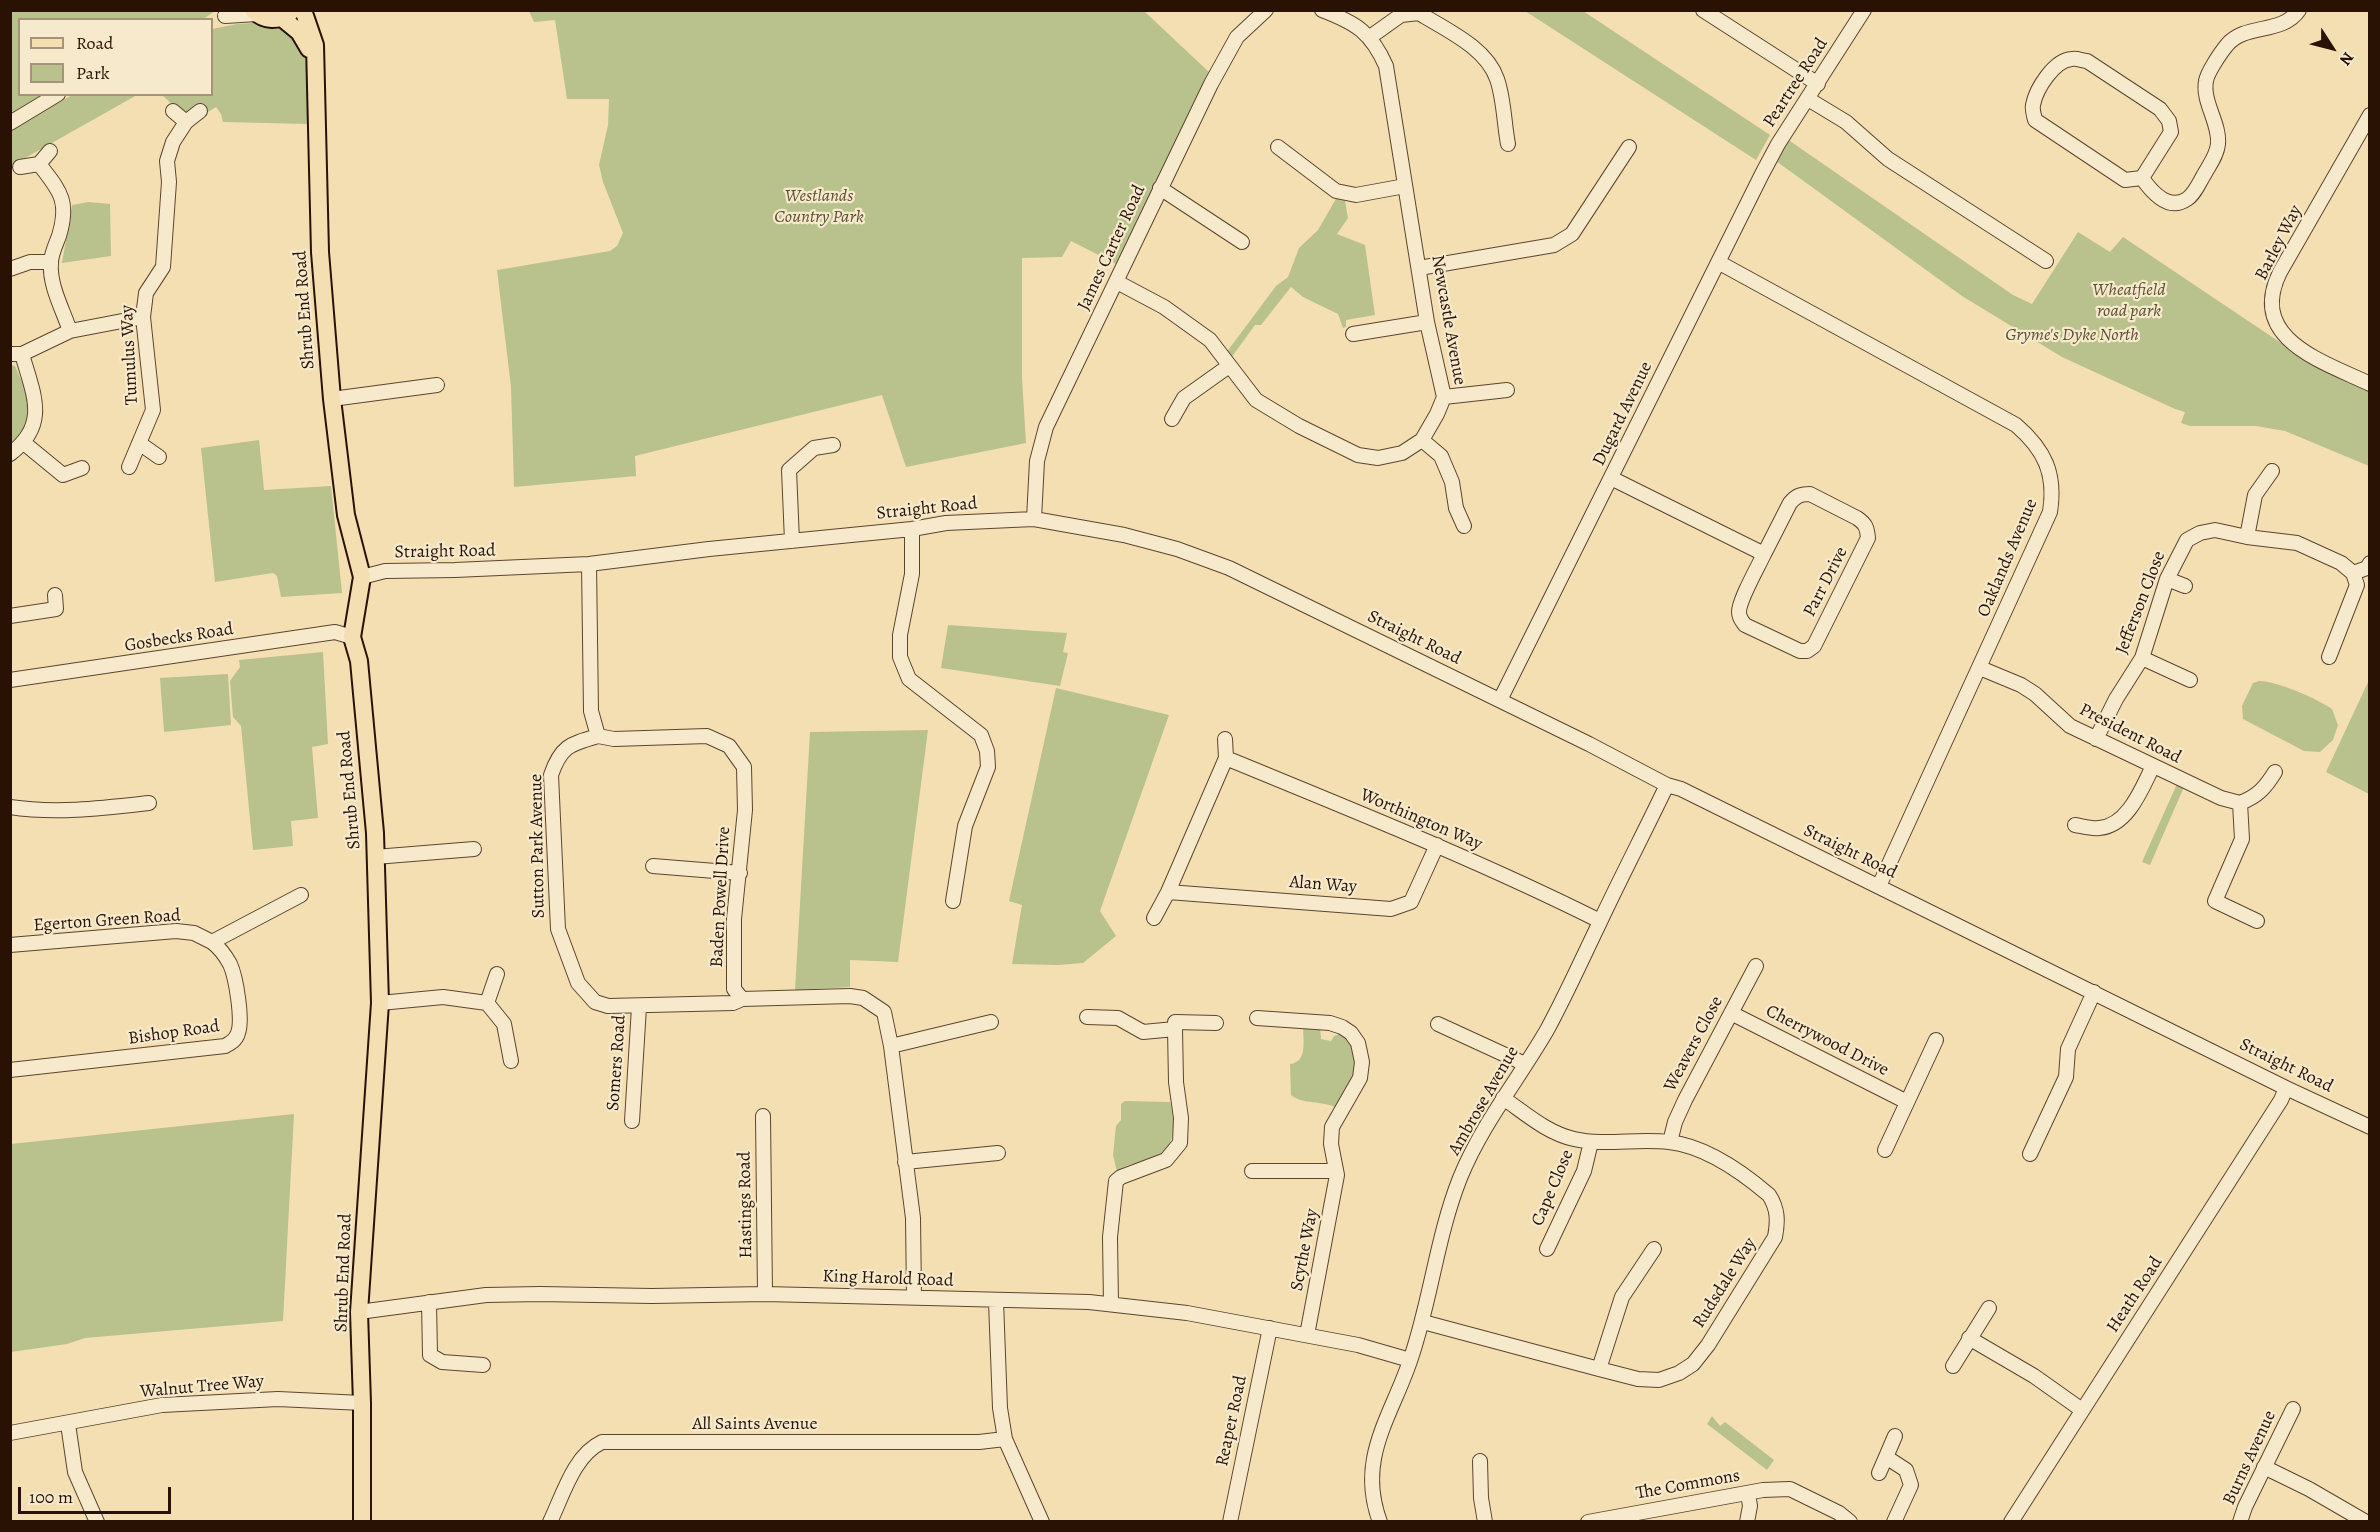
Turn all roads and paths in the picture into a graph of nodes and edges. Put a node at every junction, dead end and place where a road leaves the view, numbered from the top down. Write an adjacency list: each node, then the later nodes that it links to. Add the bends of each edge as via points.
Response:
1 (303, 10): 12 (main road, Shrub End Road)
2 (1266, 10): 30 (street, James Carter Road, via 1237,37)
3 (1323, 10): 11 (street, Newcastle Avenue, via 1352,22)
4 (1703, 10): 13 (street)
5 (1864, 10): 13 (street, Peartree Road)
6 (2300, 10): 28 (street, via 2292,20 2238,36 2216,62 2206,80 2219,142 2186,200 2162,199 2152,193)
7 (255, 12): 8 (street); 9 (main road, via 266,19)
8 (230, 14): 10 (street)
9 (288, 14): 12 (main road)
10 (213, 22)
11 (1370, 38): 21 (street, via 1401,15 1419,13 1479,53 1490,64 1497,80); 29 (street, Newcastle Avenue, via 1386,66)
12 (316, 60): 48 (main road, Shrub End Road, via 320,252)
13 (1818, 84): 15 (street, Peartree Road)
14 (55, 96): 20 (street)
15 (1808, 99): 22 (street, Peartree Road); 32 (street, via 1846,122 1888,159)
16 (173, 111): 19 (street)
17 (200, 111): 19 (street, Tumulus Way)
18 (2370, 115): 44 (street, Barley Way, via 2280,272 2271,300 2274,320 2298,349)
19 (186, 122): 38 (street, Tumulus Way, via 167,161 163,267 146,292)
20 (10, 123)
21 (1508, 144)
22 (1778, 144): 34 (street, Dugard Avenue)
23 (1278, 147): 29 (street, via 1336,191 1356,195)
24 (1629, 147): 35 (street, via 1572,234 1554,244)
25 (50, 151): 26 (street)
26 (39, 164): 27 (street); 33 (street, via 61,192 64,206)
27 (20, 167)
28 (2142, 178): 28 (street, via 2171,132 2169,121 2160,109 2087,62 2073,58 2061,63 2038,90 2033,107 2035,120 2125,180)
29 (1405, 186): 35 (street, Newcastle Avenue)
30 (1160, 188): 31 (street); 37 (street, James Carter Road)
31 (1242, 242)
32 (2046, 261)
33 (51, 262): 36 (street, via 30,262); 40 (street, via 53,281)
34 (1718, 262): 59 (street, Dugard Avenue); 79 (street, Oaklands Avenue, via 2016,425 2043,457 2053,493 2050,512)
35 (1419, 268): 39 (street, Newcastle Avenue)
36 (10, 269)
37 (1117, 282): 43 (street, via 1195,328 1210,340); 60 (street, James Carter Road, via 1046,427 1037,461)
38 (143, 317): 40 (street); 52 (street, Tumulus Way, via 153,410)
39 (1427, 322): 41 (street); 47 (street, Newcastle Avenue)
40 (70, 331): 42 (street)
41 (1353, 334)
42 (16, 354): 51 (street, via 36,405 36,417)
43 (1229, 366): 49 (street, via 1184,398); 50 (street, via 1256,400 1358,455 1378,458 1402,453)
44 (2370, 384)
45 (437, 386): 48 (street)
46 (1507, 390): 47 (street)
47 (1444, 397): 50 (street, Newcastle Avenue)
48 (332, 399): 69 (main road, Shrub End Road, via 346,515)
49 (1172, 419)
50 (1422, 440): 61 (street, via 1440,456)
51 (24, 443): 54 (street); 57 (street, via 61,481)
52 (139, 443): 55 (street); 56 (street, Tumulus Way)
53 (833, 445): 64 (street, via 814,448 789,470)
54 (10, 454)
55 (159, 457)
56 (129, 466)
57 (82, 468)
58 (2272, 471): 63 (street, via 2255,495)
59 (1611, 478): 65 (street); 82 (street, Dugard Avenue)
60 (1034, 519): 62 (street, Straight Road, via 945,523); 82 (street, Straight Road, via 1124,535 1229,568)
61 (1464, 526)
62 (912, 529): 64 (street, Straight Road); 102 (street, via 912,574 900,635 900,657 909,679 981,735 987,751 988,767 965,826)
63 (2247, 537): 68 (street, Jefferson Close, via 2297,543 2341,563); 70 (street, Jefferson Close, via 2215,530 2200,533 2187,540)
64 (792, 541): 67 (street, Straight Road)
65 (1764, 554): 65 (street, Parr Drive, via 1796,496 1810,494 1864,523 1868,538 1814,646 1807,651 1745,625 1740,619 1742,602)
66 (2370, 563): 68 (street)
67 (589, 564): 69 (street, Straight Road, via 385,571); 83 (street, via 591,711)
68 (2353, 573): 76 (street, via 2357,585)
69 (362, 577): 74 (main road, Shrub End Road)
70 (2167, 579): 71 (street); 78 (street, Jefferson Close)
71 (2185, 586)
72 (57, 608): 73 (street)
73 (10, 616)
74 (352, 637): 80 (street, Gosbecks Road, via 335,632); 96 (main road, Shrub End Road, via 359,661)
75 (2320, 638): 76 (street)
76 (2335, 640): 77 (street)
77 (2329, 657)
78 (2142, 658): 81 (street); 85 (street, Jefferson Close)
79 (1980, 668): 85 (street, President Road, via 2035,694 2070,726); 99 (street, Oaklands Avenue)
80 (10, 680)
81 (2190, 680)
82 (1500, 700): 89 (street, Straight Road)
83 (598, 736): 98 (street, Baden Powell Drive, via 707,736 729,746 744,767); 114 (street, Sutton Park Avenue, via 574,743 558,757 551,775 558,929 578,982 595,1002)
84 (1225, 739): 86 (street)
85 (2096, 739): 87 (street, President Road)
86 (1226, 758): 94 (street, Worthington Way); 100 (street)
87 (2152, 766): 91 (street, President Road); 93 (street, via 2126,813 2100,828)
88 (2275, 772): 91 (street, via 2264,790)
89 (1667, 785): 99 (street, Straight Road); 104 (street, Ambrose Avenue)
90 (149, 803): 92 (street, via 60,810)
91 (2240, 803): 105 (street, via 2242,839 2215,901)
92 (10, 807)
93 (2075, 825)
94 (1437, 845): 100 (street, Alan Way, via 1411,902 1391,909); 104 (street, Worthington Way)
95 (474, 849): 96 (street)
96 (375, 857): 112 (main road, Shrub End Road)
97 (653, 866): 98 (street)
98 (740, 873): 111 (street, Baden Powell Drive, via 734,919 734,989)
99 (1879, 886): 110 (street, Straight Road)
100 (1168, 892): 103 (street)
101 (302, 895): 106 (street)
102 (953, 901)
103 (1154, 918)
104 (1600, 921): 125 (street, Ambrose Avenue)
105 (2256, 921)
106 (212, 942): 107 (street, Egerton Green Road, via 194,933 176,931); 126 (street, Bishop Road, via 231,965 237,995 240,1026 225,1046)
107 (10, 945)
108 (1756, 966): 115 (street, Weavers Close)
109 (497, 974): 113 (street)
110 (2094, 992): 127 (street, Straight Road); 137 (street, via 2068,1049 2066,1077)
111 (742, 999): 114 (street, Sutton Park Avenue, via 733,1003); 123 (street, via 863,998 884,1011)
112 (380, 1003): 113 (street, via 443,997); 149 (main road, Shrub End Road)
113 (487, 1003): 124 (street, via 504,1024)
114 (639, 1007): 131 (street, Somers Road)
115 (1731, 1013): 129 (street, Cherrywood Drive); 134 (street, Weavers Close, via 1684,1100)
116 (1088, 1017): 119 (street, via 1118,1018 1143,1032)
117 (1257, 1018): 140 (street, Scythe Way, via 1330,1023 1350,1033 1358,1043 1360,1078 1332,1127)
118 (991, 1022): 123 (street)
119 (1175, 1022): 120 (street); 147 (street, via 1180,1143 1166,1160 1116,1181 1110,1237)
120 (1216, 1023)
121 (1438, 1024): 125 (street)
122 (1936, 1040): 129 (street)
123 (891, 1046): 138 (street)
124 (511, 1061)
125 (1526, 1064): 128 (street, Ambrose Avenue)
126 (10, 1070)
127 (2286, 1088): 132 (street, Straight Road); 160 (street, Heath Road)
128 (1503, 1098): 133 (street, Rudsdale Way, via 1553,1131); 150 (street, Ambrose Avenue, via 1479,1136 1447,1216)
129 (1907, 1102): 135 (street)
130 (763, 1116): 143 (street, Hastings Road)
131 (632, 1121)
132 (2370, 1127)
133 (1591, 1142): 134 (street, Rudsdale Way); 141 (street, Cape Close, via 1584,1171)
134 (1670, 1142): 157 (street, Rudsdale Way, via 1700,1150 1769,1195 1779,1220 1775,1237 1693,1364 1659,1380)
135 (1885, 1150)
136 (998, 1153): 138 (street)
137 (2030, 1154)
138 (905, 1162): 144 (street, via 913,1218)
139 (1252, 1171): 140 (street)
140 (1336, 1171): 152 (street, Scythe Way)
141 (1547, 1249)
142 (1654, 1249): 157 (street, via 1622,1297)
143 (765, 1294): 144 (street, King Harold Road); 146 (street, King Harold Road, via 486,1295)
144 (914, 1297): 145 (street, King Harold Road)
145 (996, 1301): 147 (street, King Harold Road); 164 (street)
146 (429, 1302): 149 (street, King Harold Road); 155 (street, via 430,1355 442,1362)
147 (1111, 1304): 151 (street, King Harold Road)
148 (1989, 1308): 153 (street)
149 (360, 1312): 158 (main road, Shrub End Road)
150 (1423, 1322): 154 (street, Ambrose Avenue); 157 (street, Rudsdale Way)
151 (1270, 1328): 152 (street, King Harold Road); 174 (street, Reaper Road)
152 (1307, 1335): 154 (street, King Harold Road)
153 (1969, 1338): 156 (street); 160 (street)
154 (1410, 1360): 175 (street, Ambrose Avenue, via 1377,1444 1370,1475)
155 (483, 1365)
156 (1953, 1366)
157 (1599, 1369)
158 (362, 1403): 161 (street, Walnut Tree Way, via 278,1399 162,1405); 171 (main road, Shrub End Road)
159 (2293, 1409): 167 (street, Burns Avenue)
160 (2082, 1410): 181 (street, Heath Road)
161 (68, 1424): 162 (street, Walnut Tree Way); 170 (street, via 75,1472)
162 (10, 1433)
163 (1895, 1436): 165 (street)
164 (1005, 1439): 172 (street, All Saints Avenue, via 602,1442 591,1447 578,1464); 173 (street)
165 (1886, 1457): 168 (street); 180 (street, via 1906,1470 1911,1485)
166 (1480, 1461): 176 (street)
167 (2264, 1467): 182 (street, Burns Avenue); 183 (street)
168 (1879, 1473)
169 (1748, 1493): 177 (street, The Commons); 178 (street); 179 (street, The Commons, via 1794,1491)
170 (97, 1521)
171 (362, 1521)
172 (550, 1521)
173 (1042, 1521)
174 (1230, 1521)
175 (1380, 1521)
176 (1485, 1521)
177 (1588, 1521)
178 (1747, 1521)
179 (1850, 1521)
180 (1893, 1521)
181 (2011, 1521)
182 (2240, 1521)
183 (2366, 1521)

